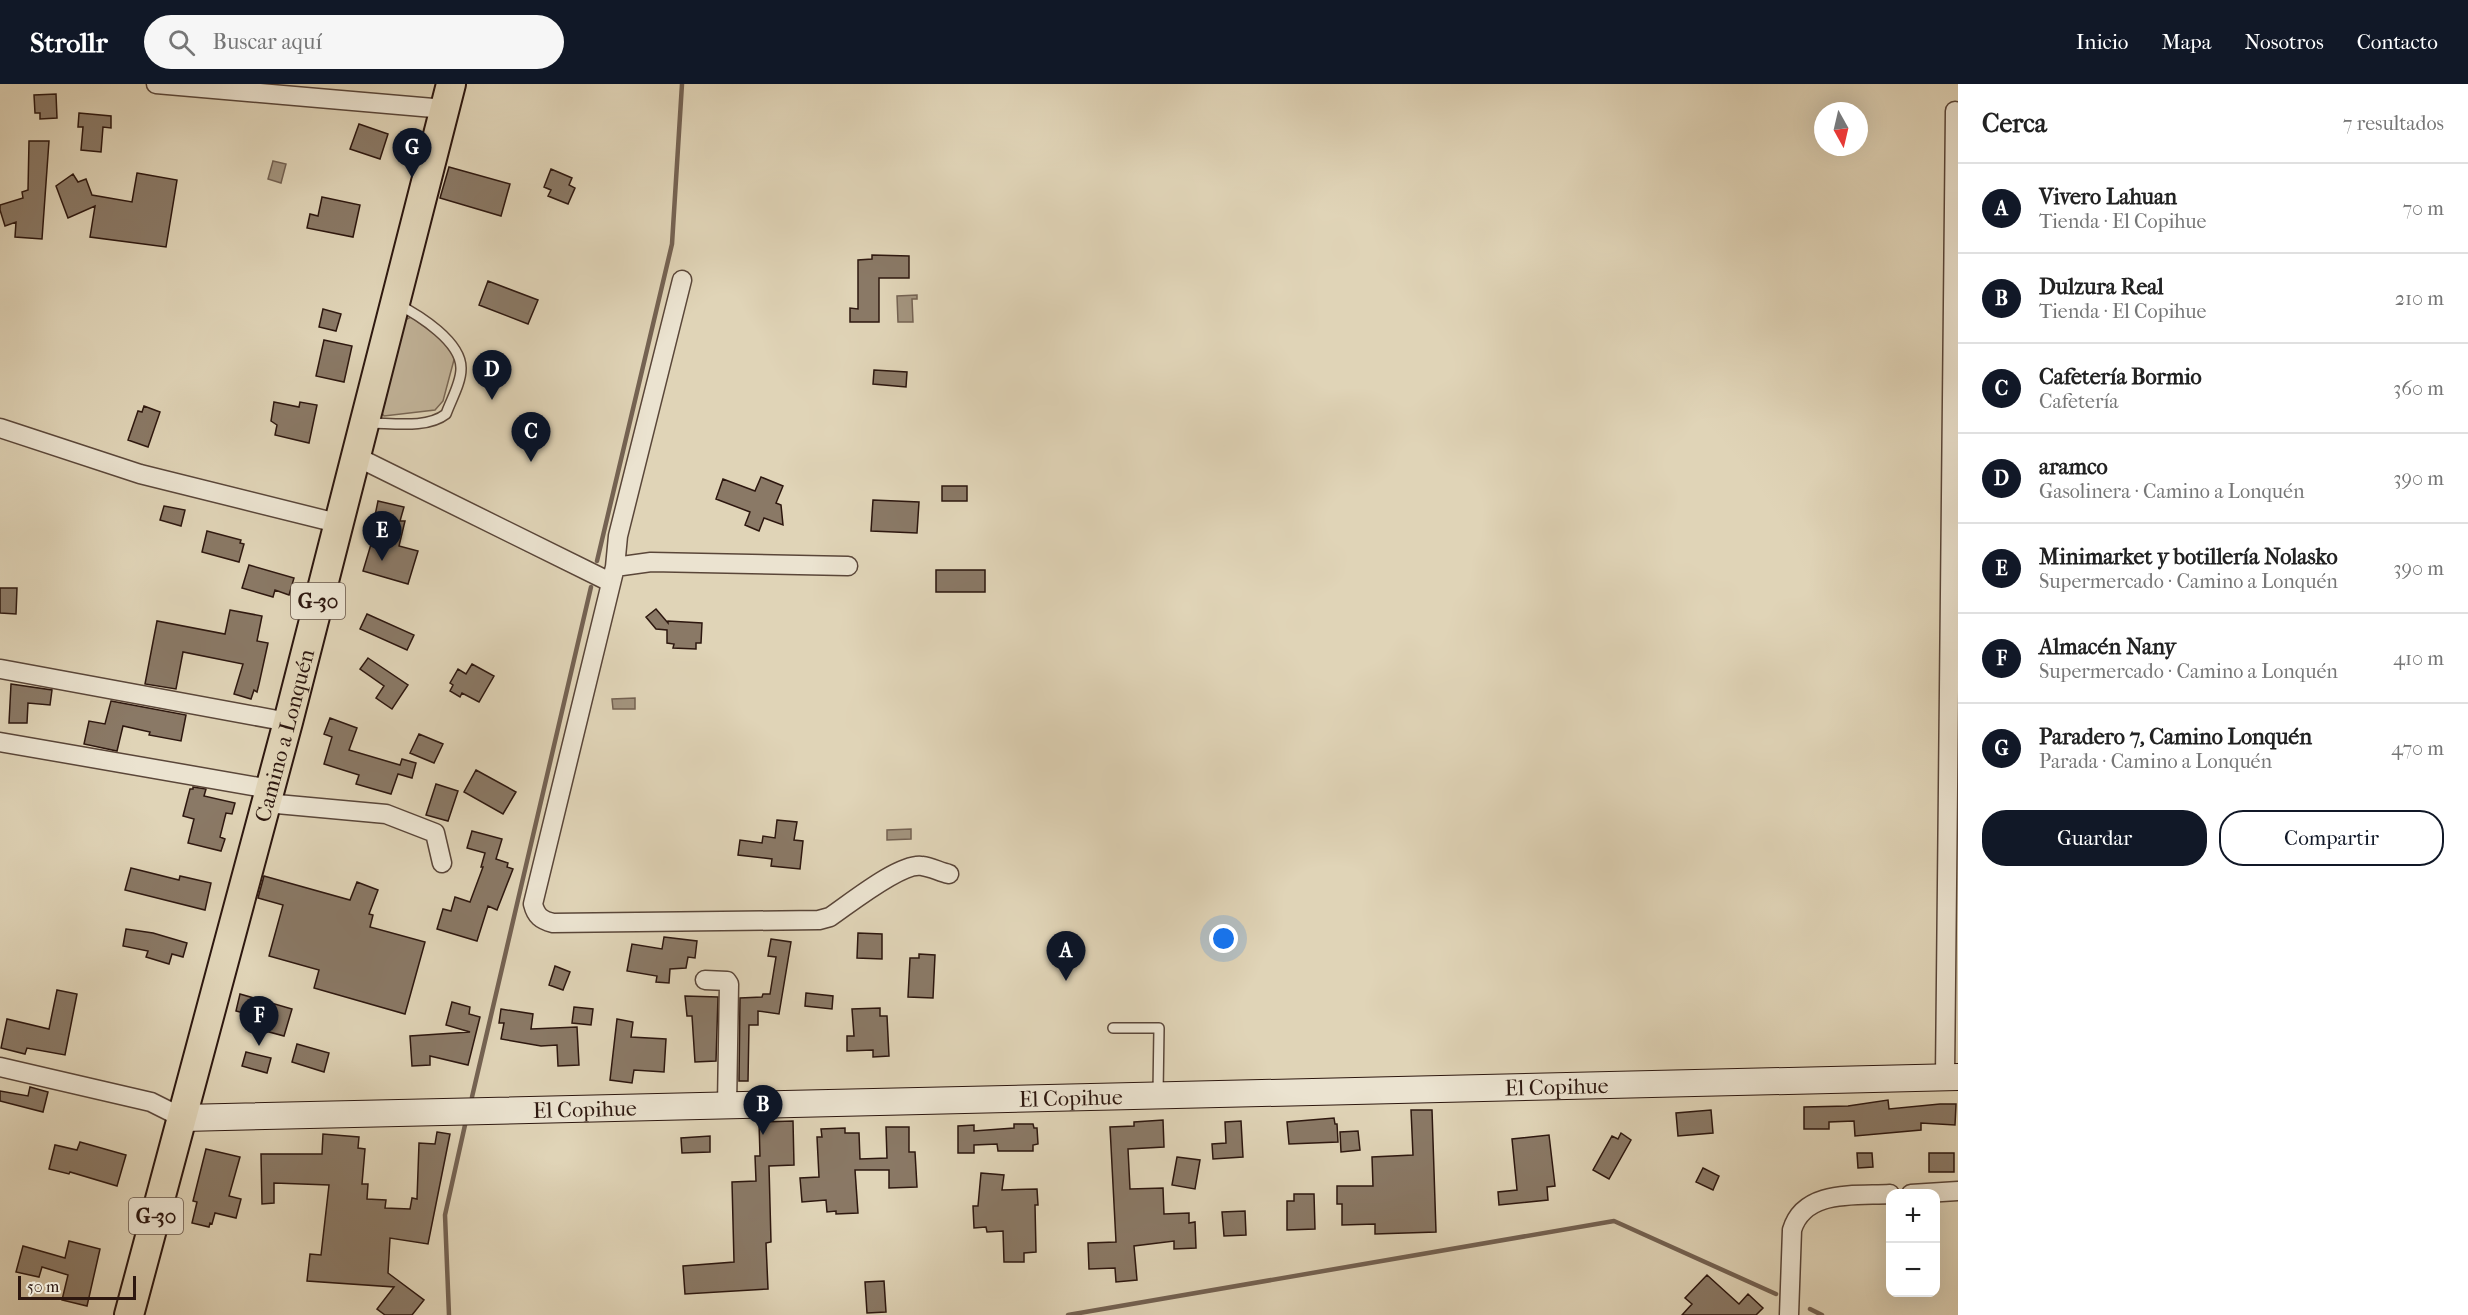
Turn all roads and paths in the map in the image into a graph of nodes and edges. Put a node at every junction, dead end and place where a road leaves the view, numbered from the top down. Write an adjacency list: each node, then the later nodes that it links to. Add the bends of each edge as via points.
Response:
1 (156, 84): 2 (street)
2 (448, 97): 5 (main road, Camino a Lonquén / G-30)
3 (1955, 111): 21 (street)
4 (682, 280): 11 (street, via 618,536)
5 (395, 302): 6 (main road, Camino a Lonquén / G-30); 6 (lane, via 452,342 459,354 461,373 447,414 442,417 428,422)
6 (363, 423): 8 (main road, Camino a Lonquén / G-30)
7 (0, 428): 9 (street, via 151,477)
8 (355, 456): 9 (main road, Camino a Lonquén / G-30); 11 (street)
9 (337, 523): 13 (main road, Camino a Lonquén / G-30)
10 (848, 566): 11 (street, via 651,562)
11 (613, 574): 17 (street, via 533,904 542,920 819,920 909,868 920,865)
12 (1, 669): 13 (street)
13 (288, 722): 15 (main road, Camino a Lonquén / G-30)
14 (0, 742): 15 (street)
15 (268, 796): 16 (street, via 386,814 435,833); 24 (main road, Camino a Lonquén / G-30)
16 (442, 863)
17 (949, 874)
18 (705, 980): 23 (street, via 729,984)
19 (1113, 1028): 22 (lane, via 1160,1028)
20 (0, 1067): 24 (street, via 151,1102)
21 (1952, 1077): 22 (main road, El Copihue)
22 (1157, 1095): 23 (main road, El Copihue)
23 (727, 1106): 24 (main road, El Copihue)
24 (183, 1118): 28 (main road, Camino a Lonquén / G-30)
25 (1958, 1191): 26 (street)
26 (1940, 1192)
27 (1886, 1194): 29 (street, via 1834,1197 1800,1211 1792,1230)
28 (129, 1315)
29 (1789, 1315)

